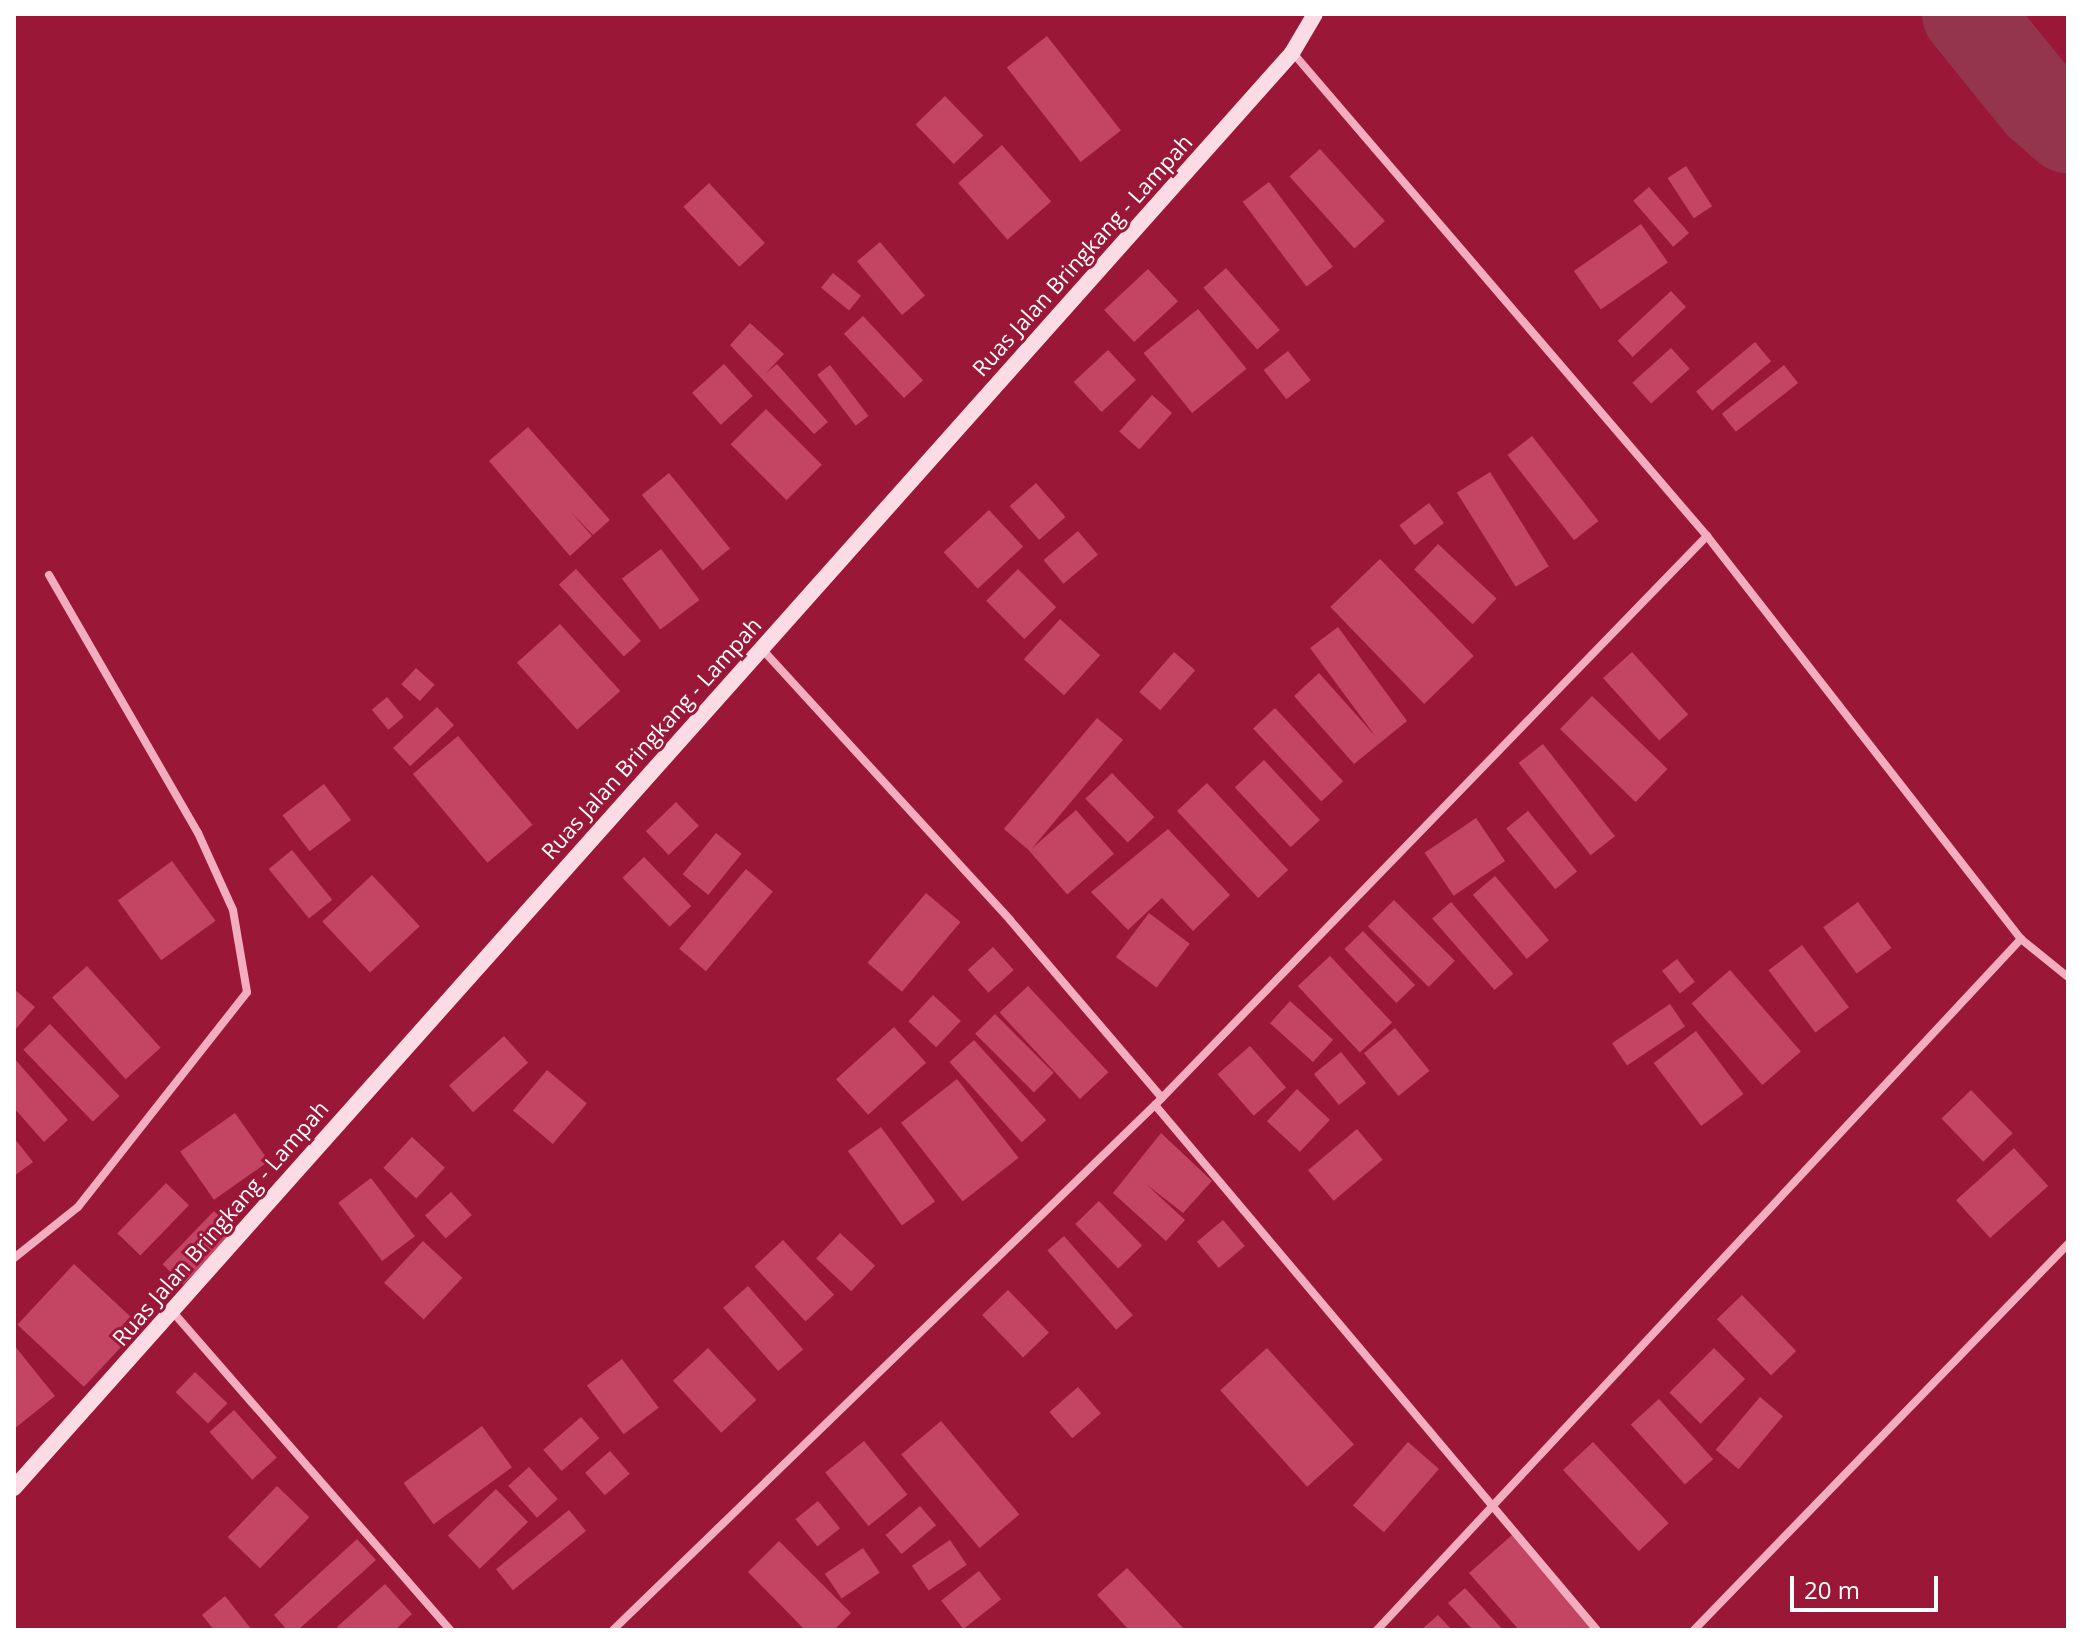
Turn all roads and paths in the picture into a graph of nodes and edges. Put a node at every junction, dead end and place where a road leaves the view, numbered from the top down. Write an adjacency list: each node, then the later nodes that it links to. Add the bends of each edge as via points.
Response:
1 (1315, 14): 2 (main road, Ruas Jalan Bringkang - Lampah)
2 (1292, 53): 3 (street); 5 (main road, Ruas Jalan Bringkang - Lampah)
3 (1707, 536): 6 (street); 8 (street)
4 (49, 575): 10 (street, via 198,833 233,910 247,992 78,1207)
5 (761, 648): 8 (street, via 1010,920); 11 (main road, Ruas Jalan Bringkang - Lampah)
6 (2021, 939): 7 (street); 13 (street)
7 (2068, 977)
8 (1158, 1102): 13 (street); 15 (street)
9 (2068, 1244): 18 (street)
10 (14, 1258)
11 (172, 1311): 12 (main road, Ruas Jalan Bringkang - Lampah); 14 (street)
12 (14, 1488)
13 (1492, 1503): 16 (street); 17 (street)
14 (450, 1630)
15 (613, 1630)
16 (1377, 1630)
17 (1597, 1630)
18 (1694, 1630)

